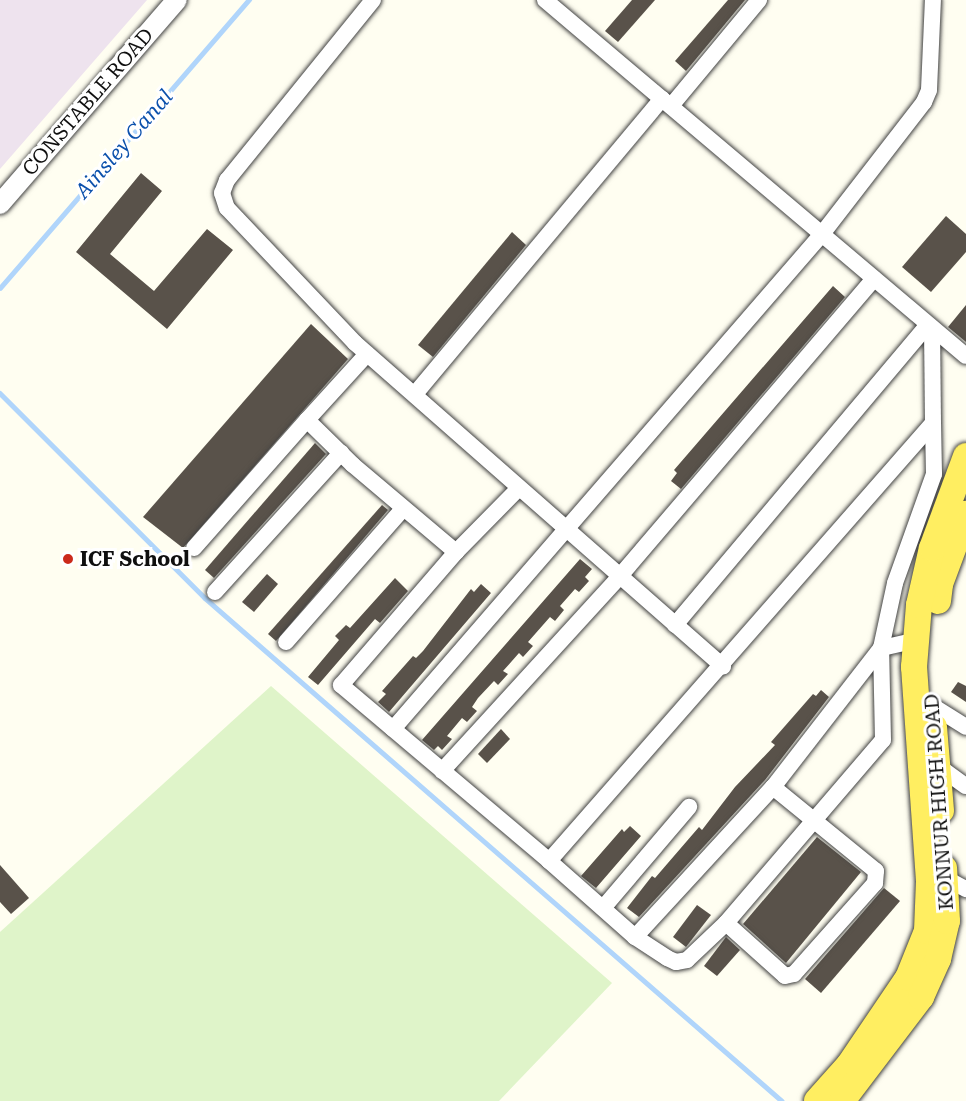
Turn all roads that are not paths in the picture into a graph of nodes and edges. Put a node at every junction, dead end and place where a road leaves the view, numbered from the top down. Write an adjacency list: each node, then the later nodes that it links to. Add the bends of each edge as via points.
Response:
1 (177, 0): 7 (street, CONSTABLE ROAD)
2 (373, 0): 11 (street, via 227,180 222,193 227,208 271,257)
3 (759, 0): 6 (street)
4 (933, 0): 8 (street, via 928,96)
5 (555, 3): 6 (street)
6 (667, 103): 8 (street); 13 (street)
7 (0, 204)
8 (822, 234): 9 (street); 21 (street)
9 (874, 279): 10 (street); 24 (street)
10 (930, 326): 12 (street); 15 (street); 26 (street)
11 (367, 354): 13 (street); 14 (street)
12 (966, 356)
13 (415, 394): 18 (street)
14 (307, 420): 16 (street); 22 (street)
15 (933, 423): 29 (street, via 934,474 895,583); 30 (street)
16 (340, 453): 19 (street); 25 (street)
17 (966, 456): 27 (main road, via 932,548 919,605)
18 (519, 488): 21 (street); 23 (street)
19 (403, 509): 23 (street); 28 (street)
20 (966, 513): 31 (main road, KONNUR HIGH ROAD, via 940,584 931,651)
21 (565, 529): 24 (street); 33 (street)
22 (194, 548)
23 (456, 552): 33 (street, via 340,685)
24 (620, 576): 26 (street); 35 (street)
25 (215, 592)
26 (675, 625): 30 (street)
27 (916, 640): 29 (street); 45 (main road, via 929,881 927,931 908,978 849,1065)
28 (286, 642)
29 (881, 648): 37 (street); 39 (street, via 883,740)
30 (723, 666): 40 (street)
31 (931, 705): 32 (street); 34 (main road, KONNUR HIGH ROAD)
32 (966, 727)
33 (393, 729): 35 (street)
34 (938, 766): 36 (street); 41 (main road, KONNUR HIGH ROAD)
35 (442, 771): 40 (street)
36 (966, 786)
37 (772, 787): 39 (street); 44 (street)
38 (689, 807): 42 (street)
39 (813, 821): 43 (street); 43 (street, via 876,871 875,883 794,974 786,976)
40 (549, 861): 42 (street)
41 (955, 883): 46 (main road, KONNUR HIGH ROAD, via 930,978 921,996)
42 (603, 908): 44 (street)
43 (726, 923): 44 (street, via 687,960 676,962)
44 (635, 937)
45 (817, 1101)
46 (842, 1101)

